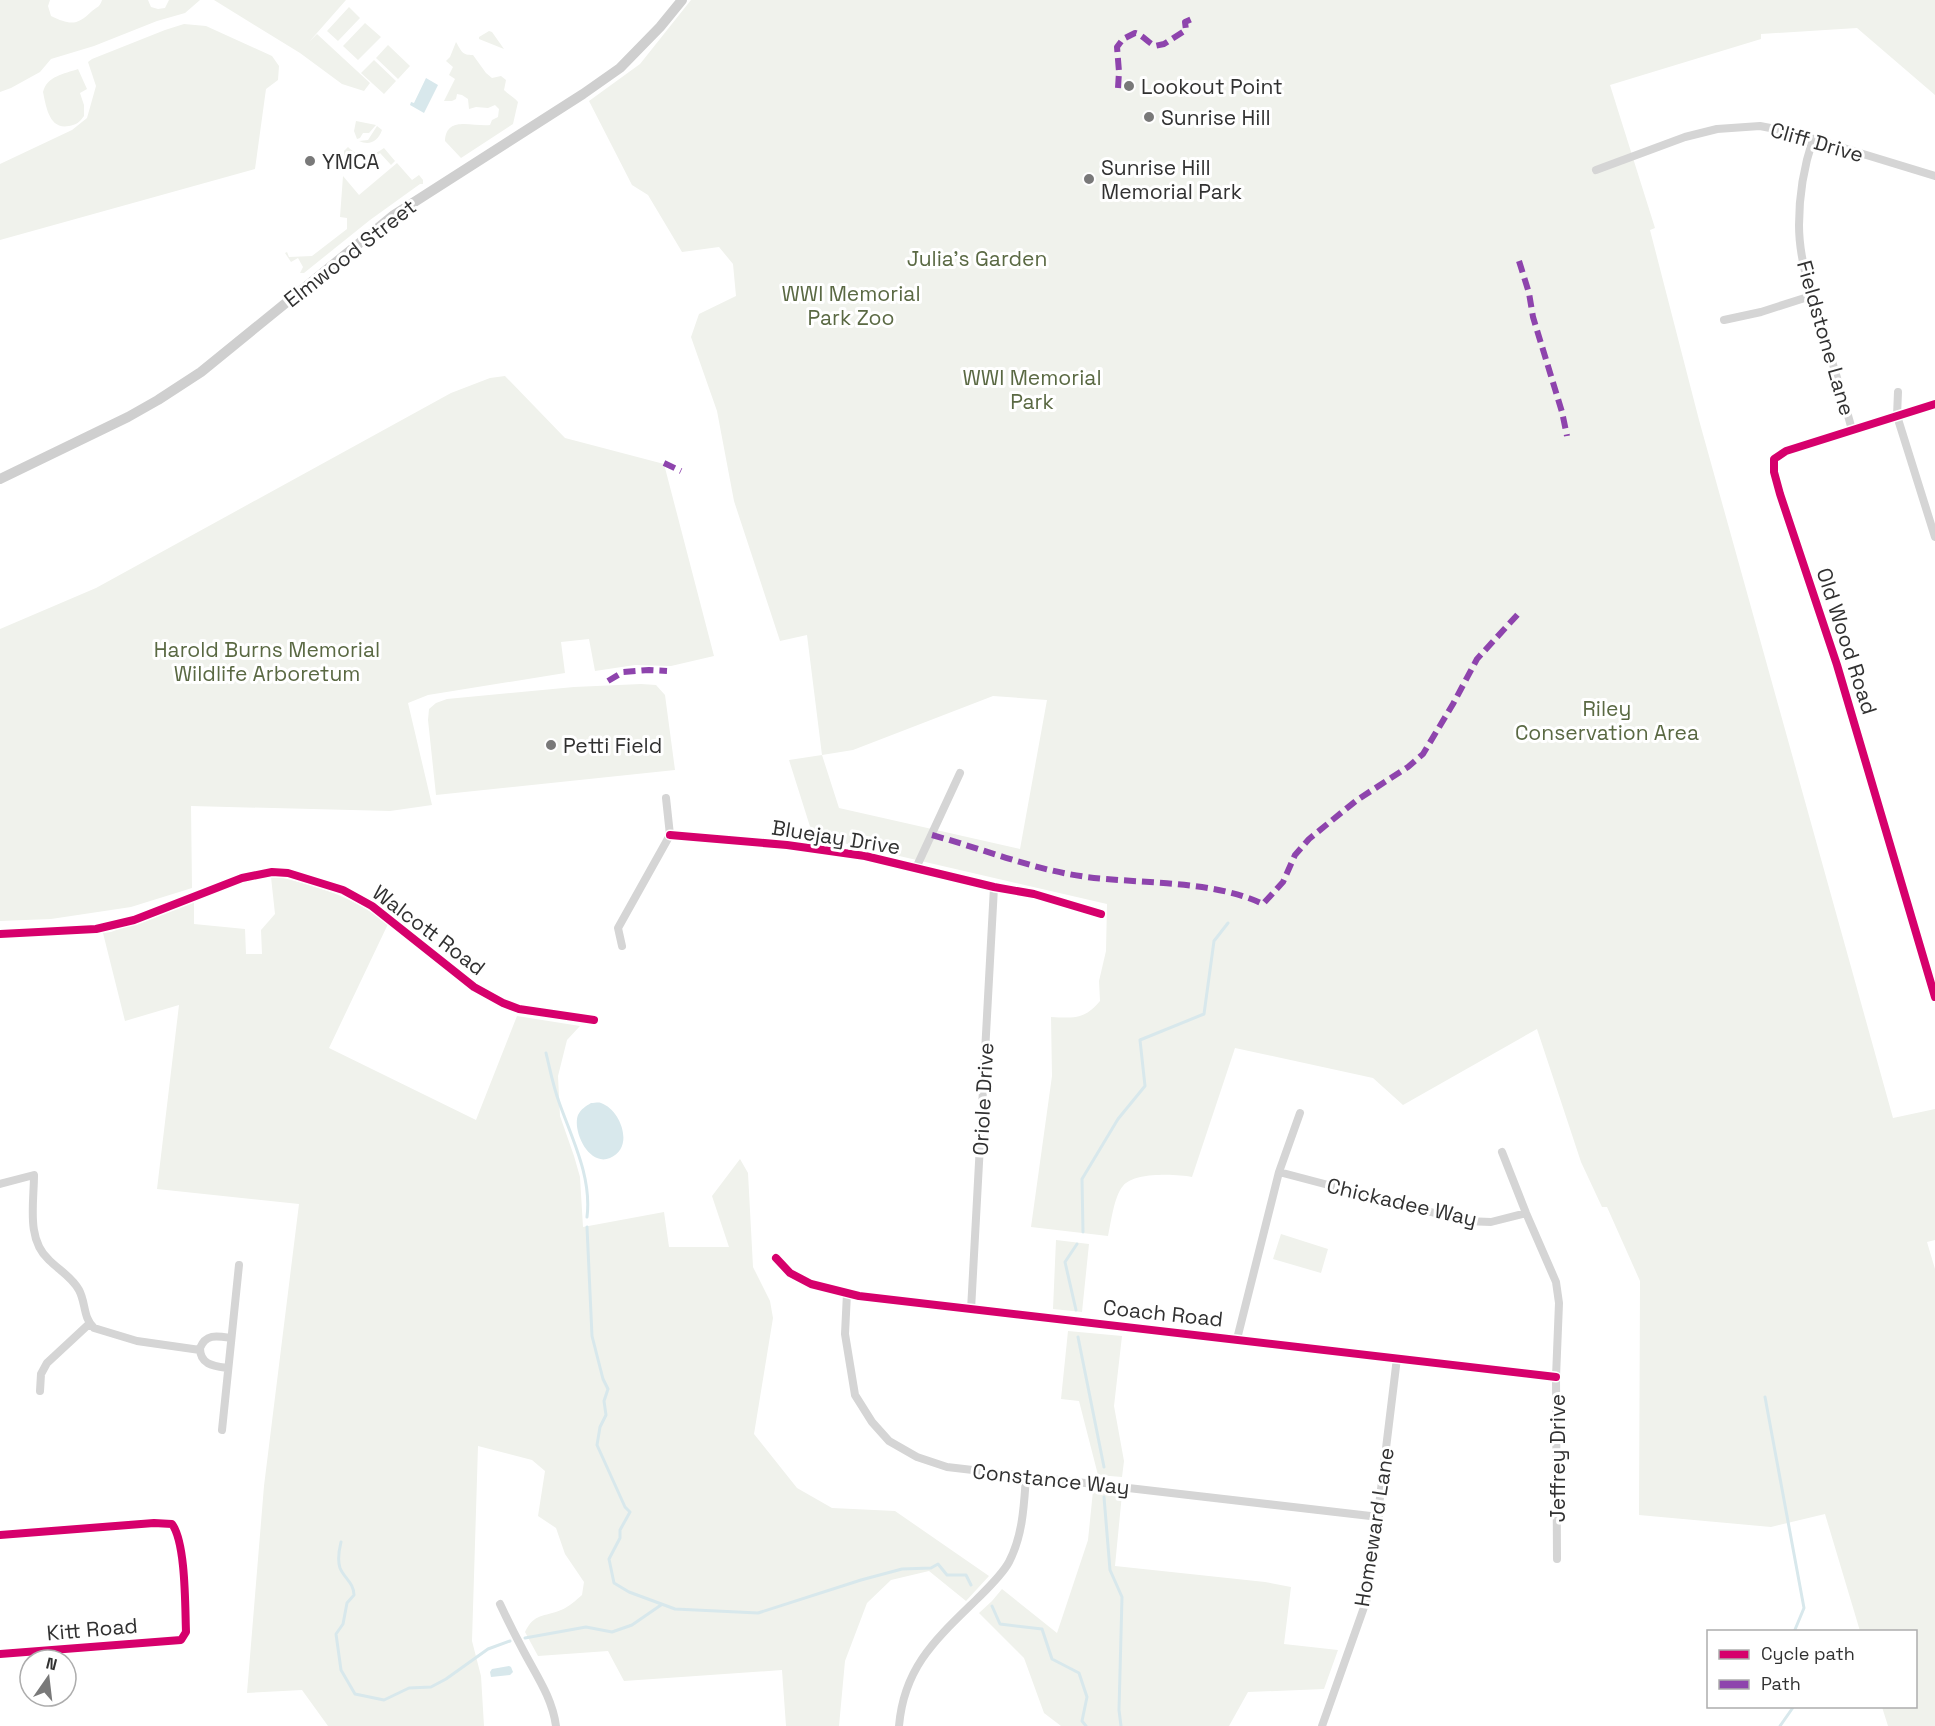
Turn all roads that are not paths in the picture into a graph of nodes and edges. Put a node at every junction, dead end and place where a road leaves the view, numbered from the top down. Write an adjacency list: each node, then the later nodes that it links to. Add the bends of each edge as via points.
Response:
1 (682, 0): 11 (main road, Elmwood Street, via 621,68 394,215 201,372 128,417)
2 (1814, 139): 3 (street, Cliff Drive, via 1760,126 1717,129); 4 (street, Cliff Drive); 5 (street, Fieldstone Lane, via 1802,189 1799,226)
3 (1596, 170)
4 (1935, 176)
5 (1811, 296): 6 (street); 10 (street, Fieldstone Lane)
6 (1724, 320)
7 (1898, 392): 9 (street)
8 (1935, 404): 9 (street, Old Wood Road)
9 (1897, 416): 10 (street, Old Wood Road); 12 (street)
10 (1852, 430): 21 (street, Old Wood Road, via 1786,451 1774,459 1774,472 1837,665)
11 (0, 479)
12 (1935, 537)
13 (960, 773): 16 (street)
14 (666, 798): 15 (street)
15 (670, 835): 16 (street, Bluejay Drive, via 798,846); 20 (street, via 618,928)
16 (916, 868): 17 (street, Bluejay Drive)
17 (994, 887): 18 (street, Bluejay Drive); 31 (street, Oriole Drive)
18 (1101, 914)
19 (0, 934): 22 (street, Walcott Road, via 96,929 134,920 242,878 288,873 343,890 372,906 474,987 503,1003 531,1012)
20 (622, 946)
21 (1935, 997)
22 (594, 1020)
23 (1300, 1113): 25 (street)
24 (1502, 1152): 27 (street, Jeffrey Drive)
25 (1279, 1172): 27 (street, Chickadee Way, via 1465,1221 1491,1222); 34 (street)
26 (0, 1184): 32 (street, via 34,1175 33,1228 38,1246 78,1288)
27 (1526, 1213): 38 (street, Jeffrey Drive, via 1556,1282)
28 (776, 1258): 30 (street, Coach Road, via 790,1273 811,1284)
29 (238, 1265): 33 (street)
30 (847, 1293): 31 (street, Coach Road); 41 (street, Constance Way, via 845,1334 855,1395 889,1441 917,1457 947,1467)
31 (971, 1310): 34 (street, Coach Road)
32 (89, 1324): 35 (street, via 100,1332 137,1341); 39 (street, via 47,1363 41,1374)
33 (231, 1338): 35 (street, via 211,1336 202,1342); 37 (street)
34 (1238, 1339): 36 (street, Coach Road)
35 (200, 1350): 37 (street, via 205,1363)
36 (1397, 1358): 38 (street, Coach Road); 42 (street, Homeward Lane)
37 (228, 1368): 40 (street)
38 (1556, 1377): 44 (street, Jeffrey Drive)
39 (40, 1391)
40 (222, 1430)
41 (1026, 1476): 42 (street, Constance Way); 48 (street, via 1019,1538 1009,1563 918,1664 907,1689)
42 (1379, 1517): 49 (street, Homeward Lane, via 1368,1596)
43 (0, 1535): 46 (street, Kitt Road, via 172,1524 181,1557 186,1623 181,1640)
44 (1557, 1559)
45 (500, 1604): 47 (street, via 544,1687)
46 (0, 1654)
47 (556, 1726)
48 (900, 1726)
49 (1322, 1726)

